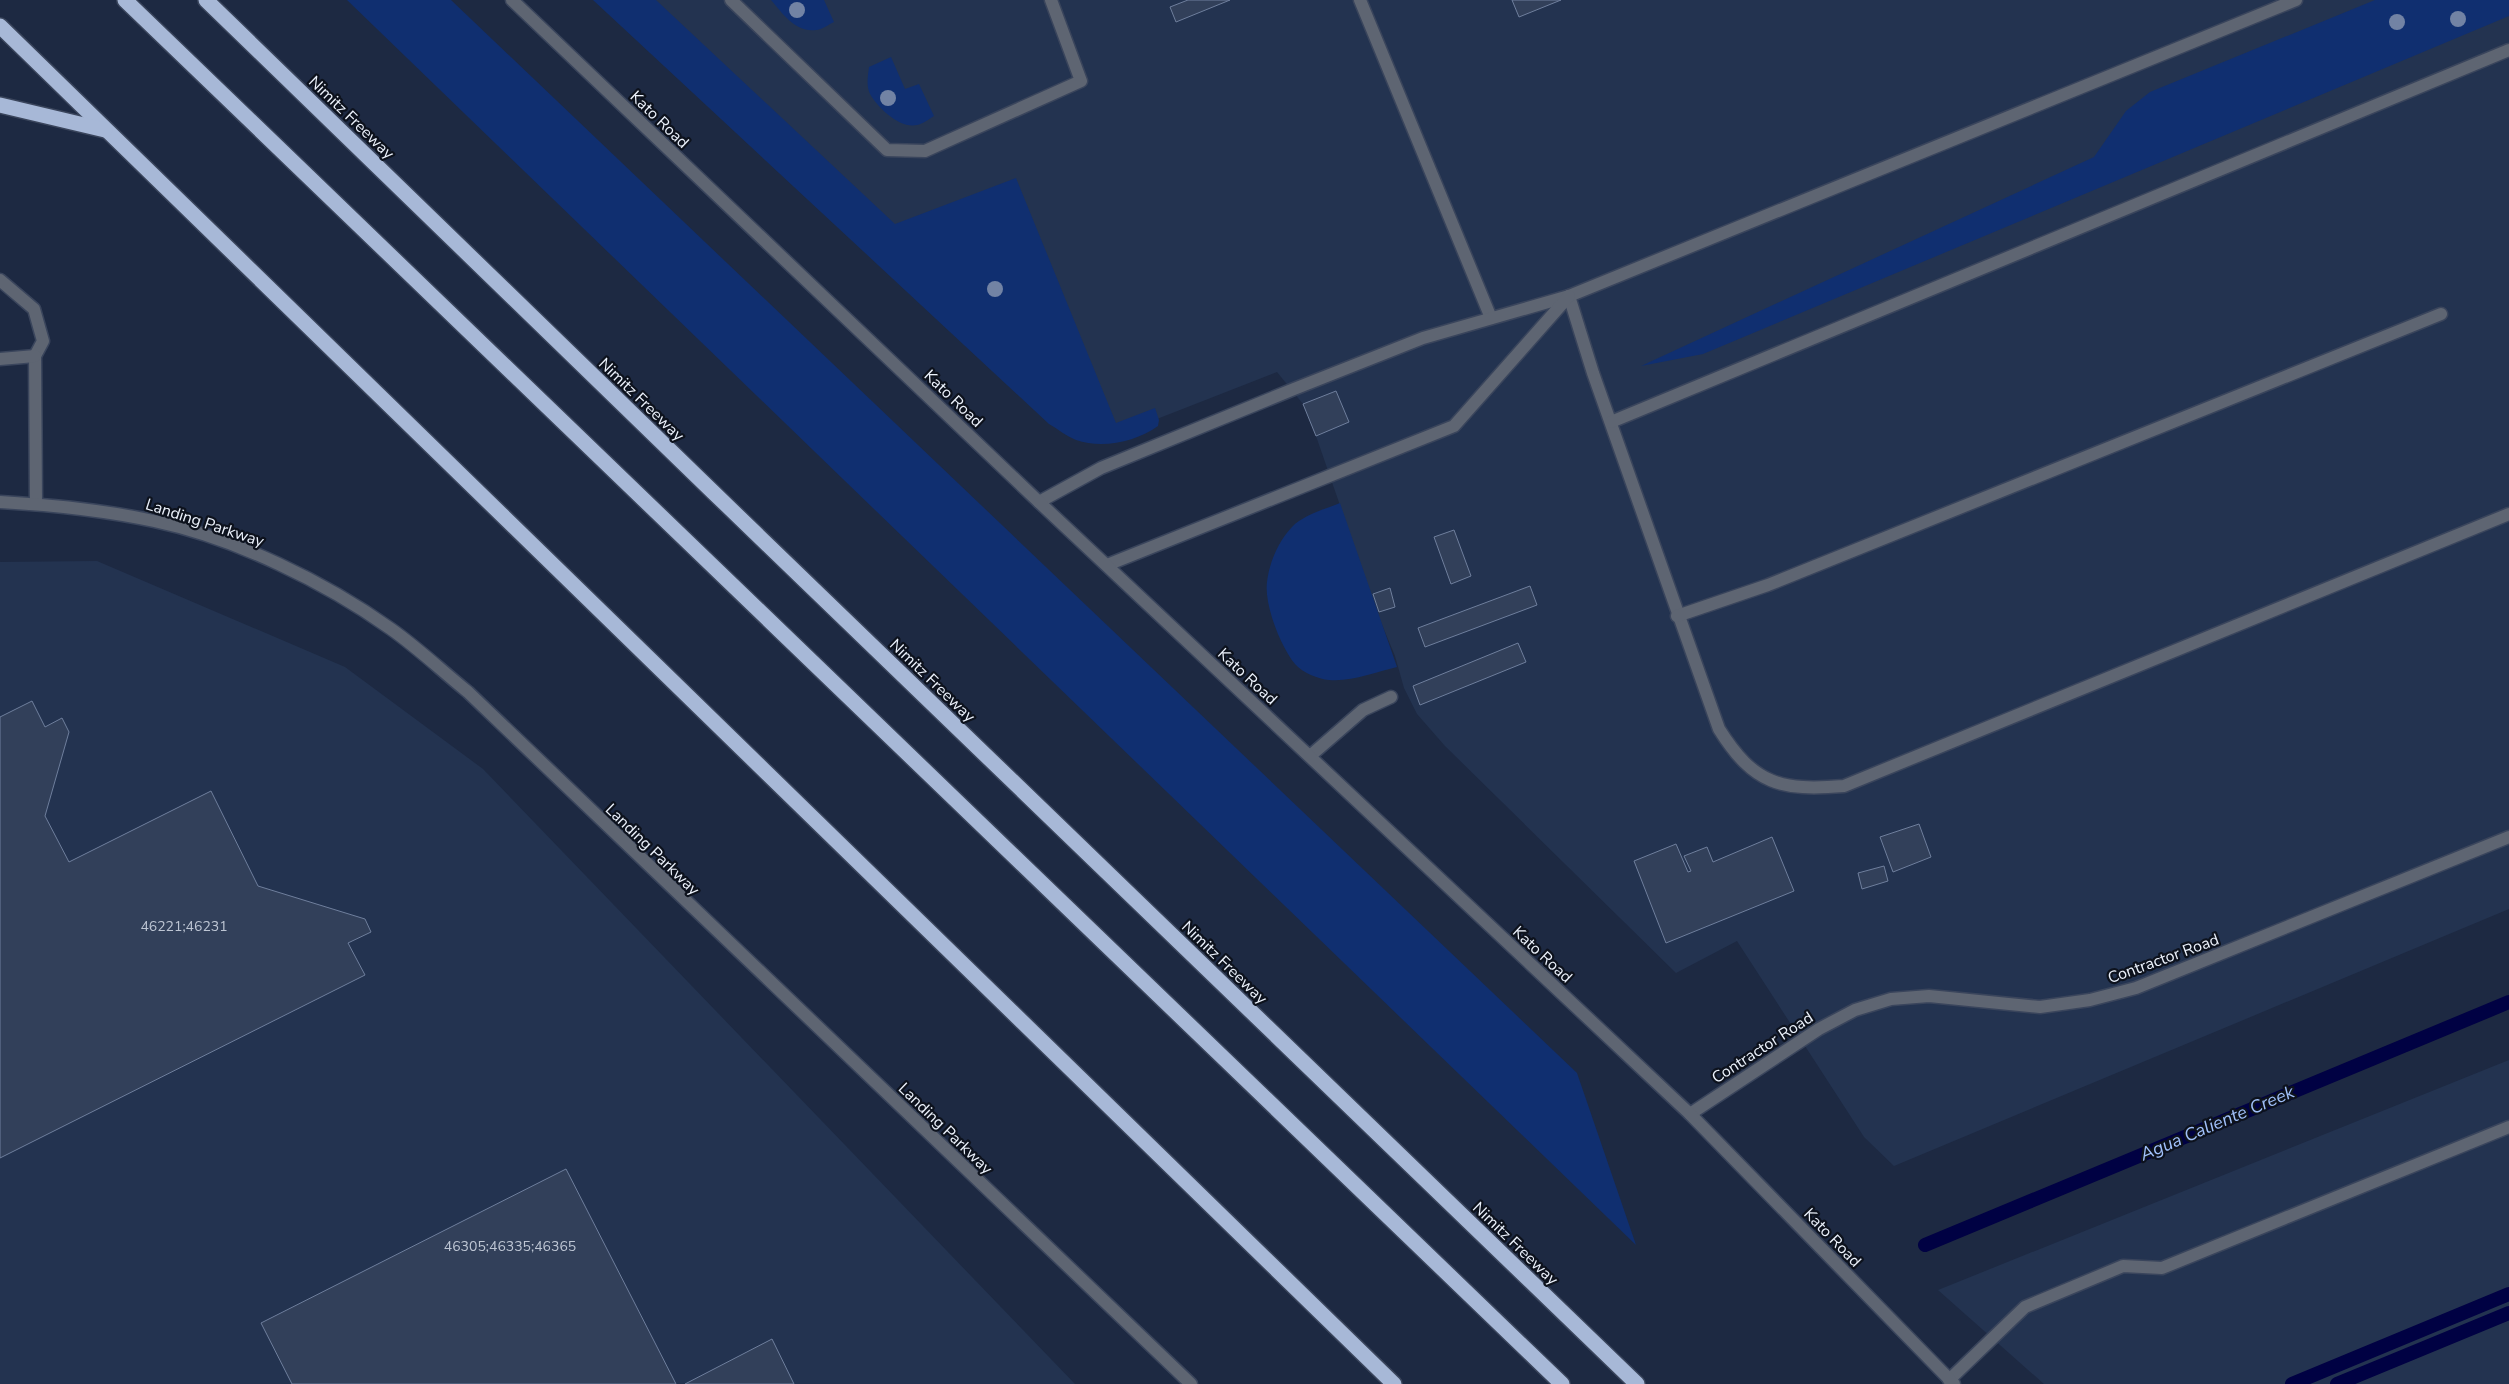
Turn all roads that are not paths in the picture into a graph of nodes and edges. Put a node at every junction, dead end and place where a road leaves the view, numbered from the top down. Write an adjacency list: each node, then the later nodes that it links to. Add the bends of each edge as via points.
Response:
1 (125, 0): 33 (highway)
2 (206, 0): 34 (highway, Nimitz Freeway)
3 (512, 0): 20 (street, Kato Road)
4 (731, 0): 5 (street, via 887,150 925,151 1081,81)
5 (1051, 0)
6 (1360, 0): 15 (street)
7 (2296, 0): 13 (street)
8 (0, 26): 11 (highway)
9 (2509, 50): 18 (street)
10 (0, 104): 11 (highway)
11 (107, 130): 32 (highway)
12 (0, 280): 16 (street, via 34,309 43,341)
13 (1569, 296): 15 (street); 18 (street); 23 (street, via 1454,426)
14 (2441, 314): 24 (street, via 1768,585)
15 (1491, 318): 20 (street, via 1423,338 1294,389 1101,468)
16 (35, 356): 17 (street); 21 (street)
17 (0, 359)
18 (1611, 422): 24 (street)
19 (0, 502): 21 (street, Landing Parkway)
20 (1039, 502): 23 (street, Kato Road)
21 (36, 504): 31 (street, Landing Parkway, via 76,507 156,521 240,547 317,582 392,630 468,692)
22 (2509, 514): 24 (street, via 1844,786 1791,787 1750,770 1719,730)
23 (1106, 564): 26 (street, Kato Road)
24 (1678, 616)
25 (1391, 697): 26 (street, via 1364,710)
26 (1310, 756): 28 (street, Kato Road)
27 (2509, 837): 28 (street, Contractor Road, via 2136,988 2090,1000 2040,1007 1929,996 1891,999 1855,1010 1819,1029)
28 (1690, 1114): 30 (street, Kato Road)
29 (2509, 1127): 30 (street, via 2162,1268 2123,1266 2025,1307)
30 (1951, 1382)
31 (1192, 1384)
32 (1394, 1384)
33 (1562, 1384)
34 (1637, 1384)

